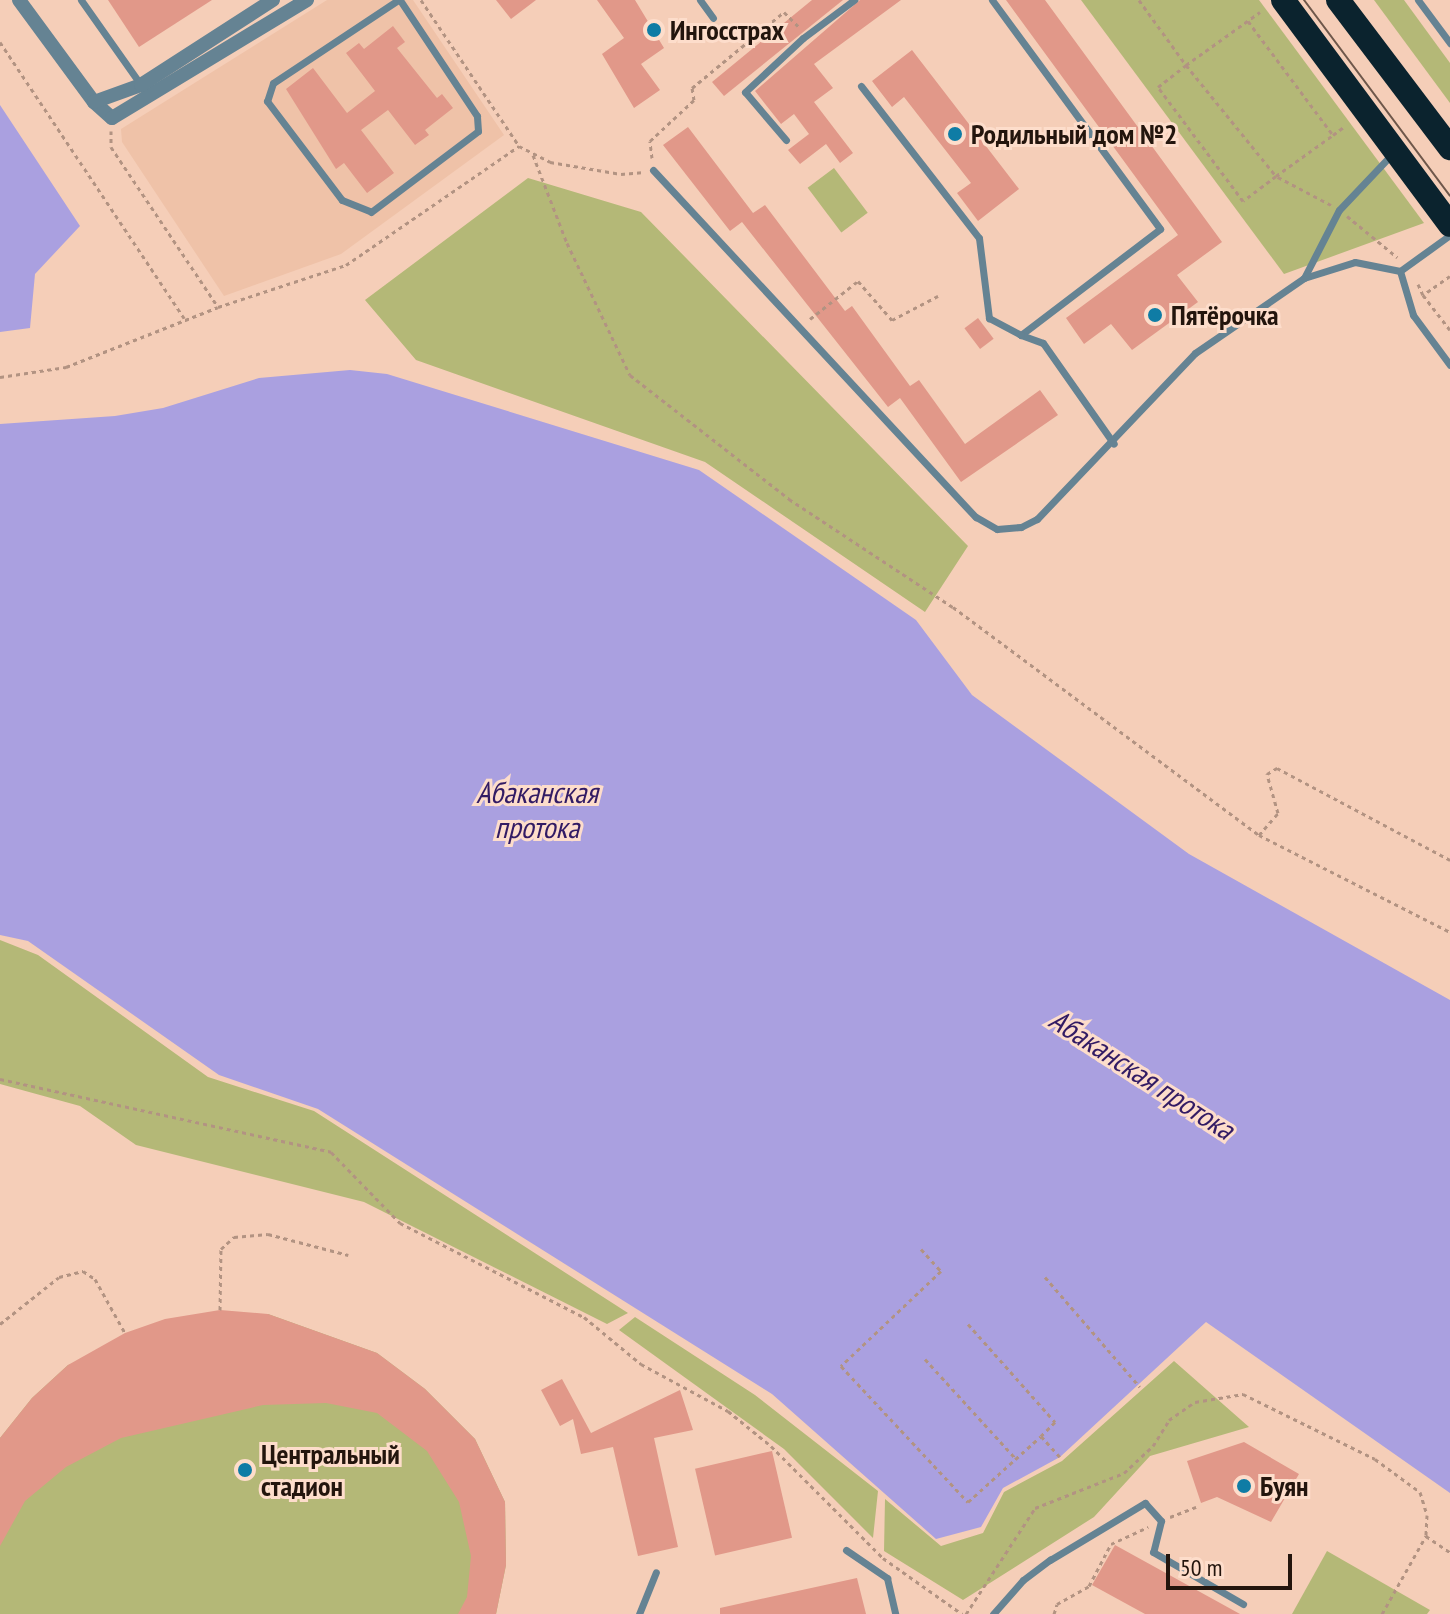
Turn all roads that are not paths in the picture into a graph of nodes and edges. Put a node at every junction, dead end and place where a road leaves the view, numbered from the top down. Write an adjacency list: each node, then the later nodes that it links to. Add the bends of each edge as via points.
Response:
1 (19, 0): 16 (street)
2 (81, 0): 14 (lane)
3 (273, 0): 14 (street)
4 (307, 0): 16 (street, via 112,118)
5 (399, 0): 5 (lane, via 477,116 478,131 371,212 342,200 267,101 273,83)
6 (700, 0): 12 (lane)
7 (854, 0): 17 (lane, via 745,92)
8 (992, 0): 25 (lane, via 1160,229)
9 (1283, 0): 19 (highway)
10 (1338, 0): 18 (highway)
11 (1418, 0): 13 (lane)
12 (713, 18)
13 (1450, 43)
14 (141, 85): 16 (street)
15 (861, 86): 25 (lane, via 979,238 989,318)
16 (94, 102)
17 (786, 140)
18 (1450, 148)
19 (1395, 151): 21 (highway); 24 (lane, via 1339,210)
20 (653, 170): 27 (lane, via 976,517 997,529 1037,519)
21 (1450, 225)
22 (1450, 235): 23 (lane)
23 (1400, 271): 24 (lane, via 1355,262); 26 (lane, via 1413,315)
24 (1304, 278): 27 (lane, via 1195,353)
25 (1021, 335): 27 (lane, via 1043,343)
26 (1450, 365)
27 (1114, 444)
28 (846, 1550): 32 (lane, via 887,1578)
29 (656, 1572): 31 (lane)
30 (1243, 1604): 33 (lane, via 1153,1552 1161,1521 1145,1503 1041,1567)
31 (639, 1614)
32 (895, 1614)
33 (993, 1614)

